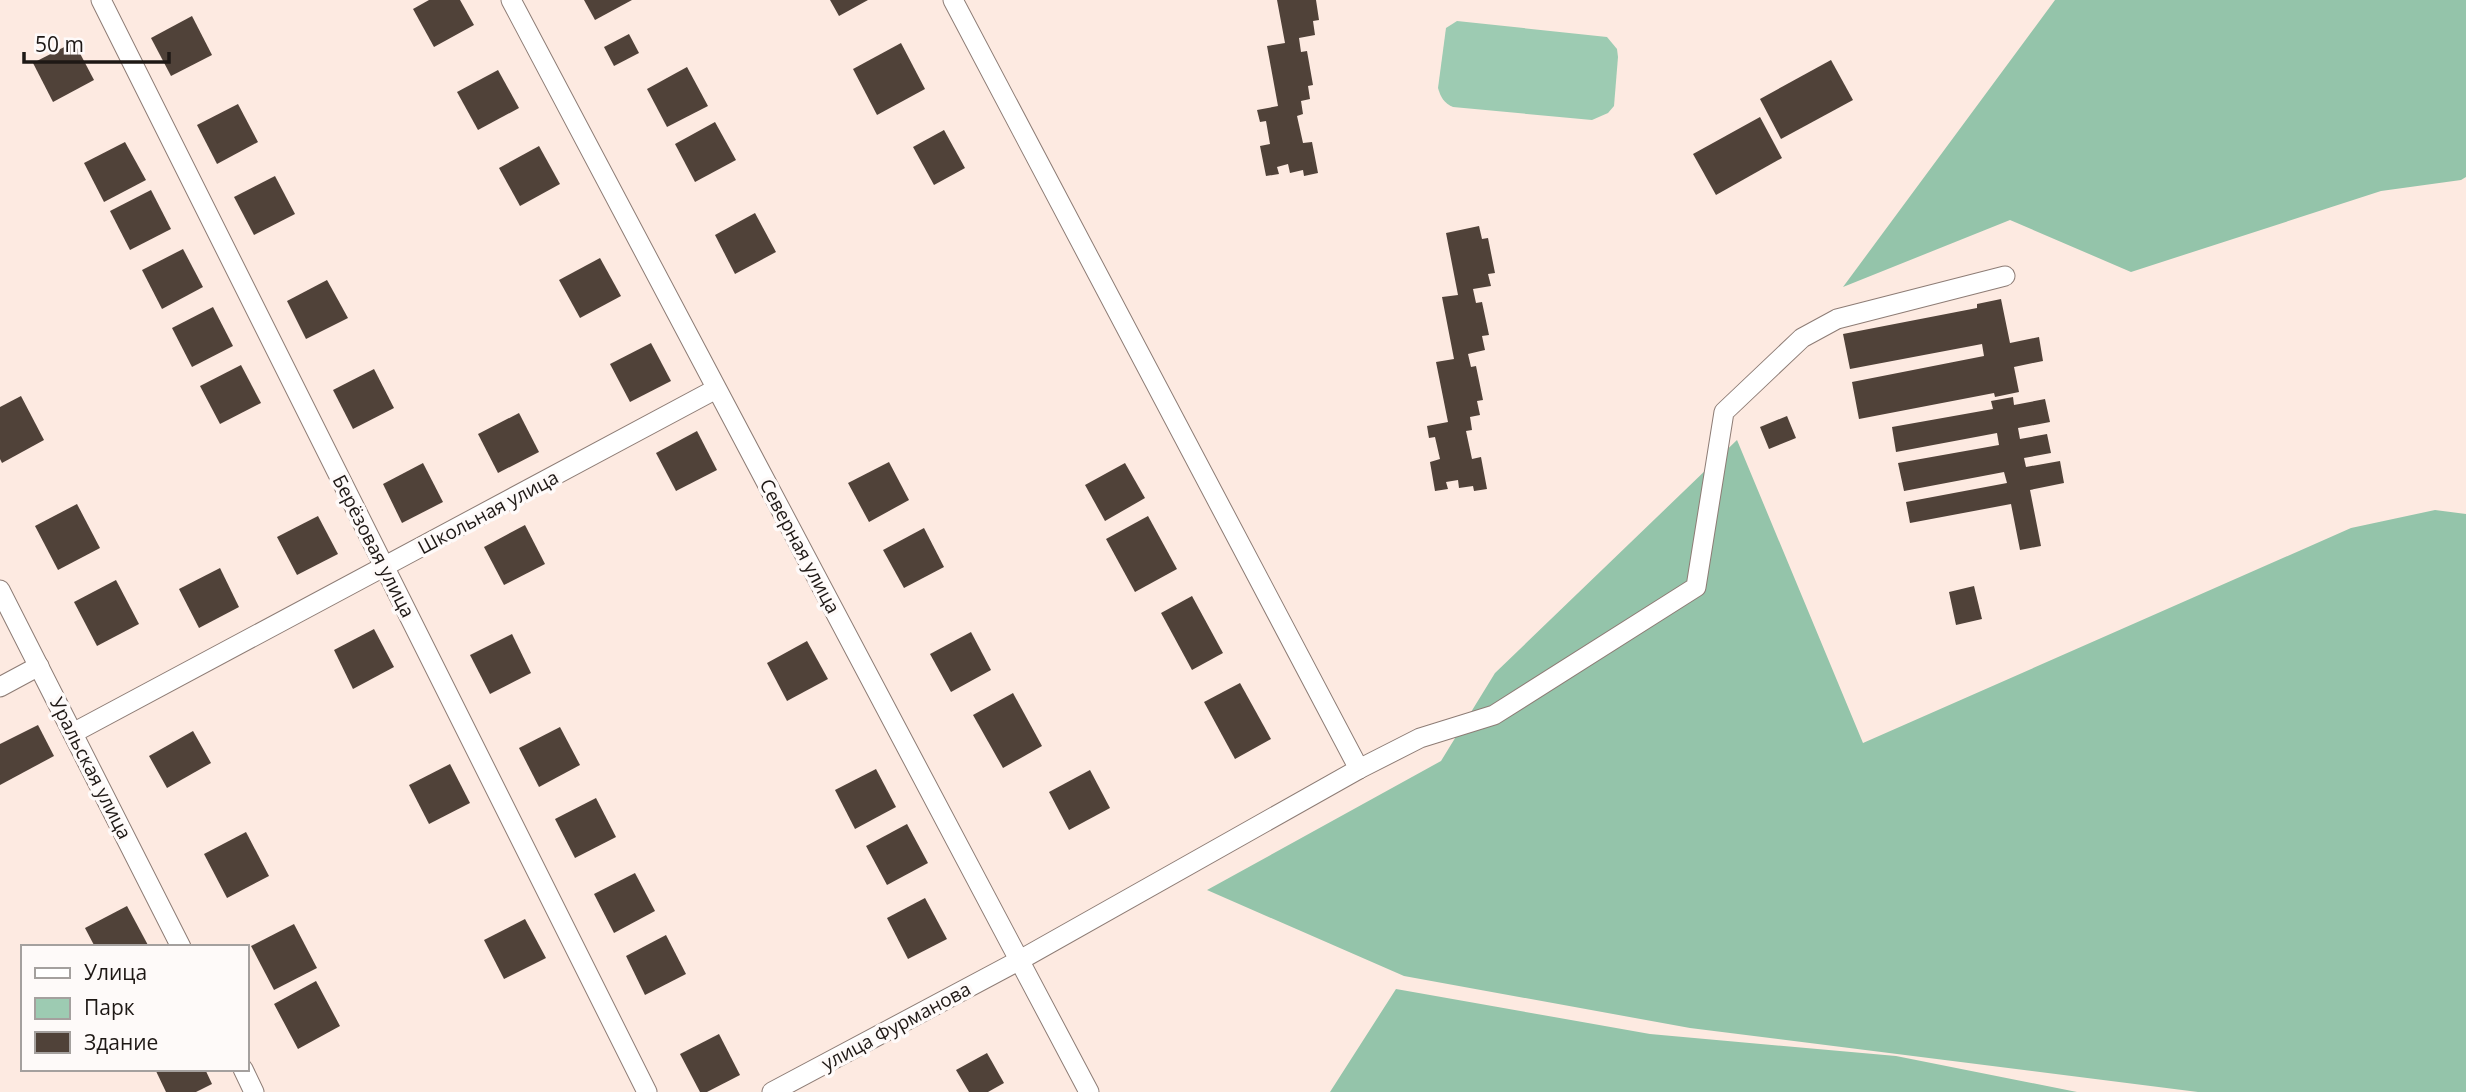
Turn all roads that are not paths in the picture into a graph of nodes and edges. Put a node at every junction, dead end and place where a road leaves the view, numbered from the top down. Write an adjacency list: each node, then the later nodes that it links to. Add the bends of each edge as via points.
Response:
1 (101, 0): 6 (street, Берёзовая улица)
2 (511, 0): 5 (street, Северная улица)
3 (953, 0): 11 (street)
4 (2005, 276): 11 (street, улица Фурманова, via 1837,319 1802,338 1724,412 1696,587 1494,715 1420,738)
5 (716, 389): 6 (street, Школьная улица); 13 (street, Северная улица)
6 (385, 567): 10 (street, Школьная улица); 16 (street, Берёзовая улица)
7 (0, 590): 8 (street, Уральская улица)
8 (39, 666): 9 (street); 10 (street, Уральская улица)
9 (0, 687)
10 (73, 733): 12 (street, Уральская улица)
11 (1359, 769): 13 (street, улица Фурманова)
12 (180, 945)
13 (1020, 960): 17 (street, улица Фурманова); 18 (street, Северная улица)
14 (244, 1071): 15 (street)
15 (254, 1092)
16 (647, 1092)
17 (772, 1092)
18 (1089, 1092)

